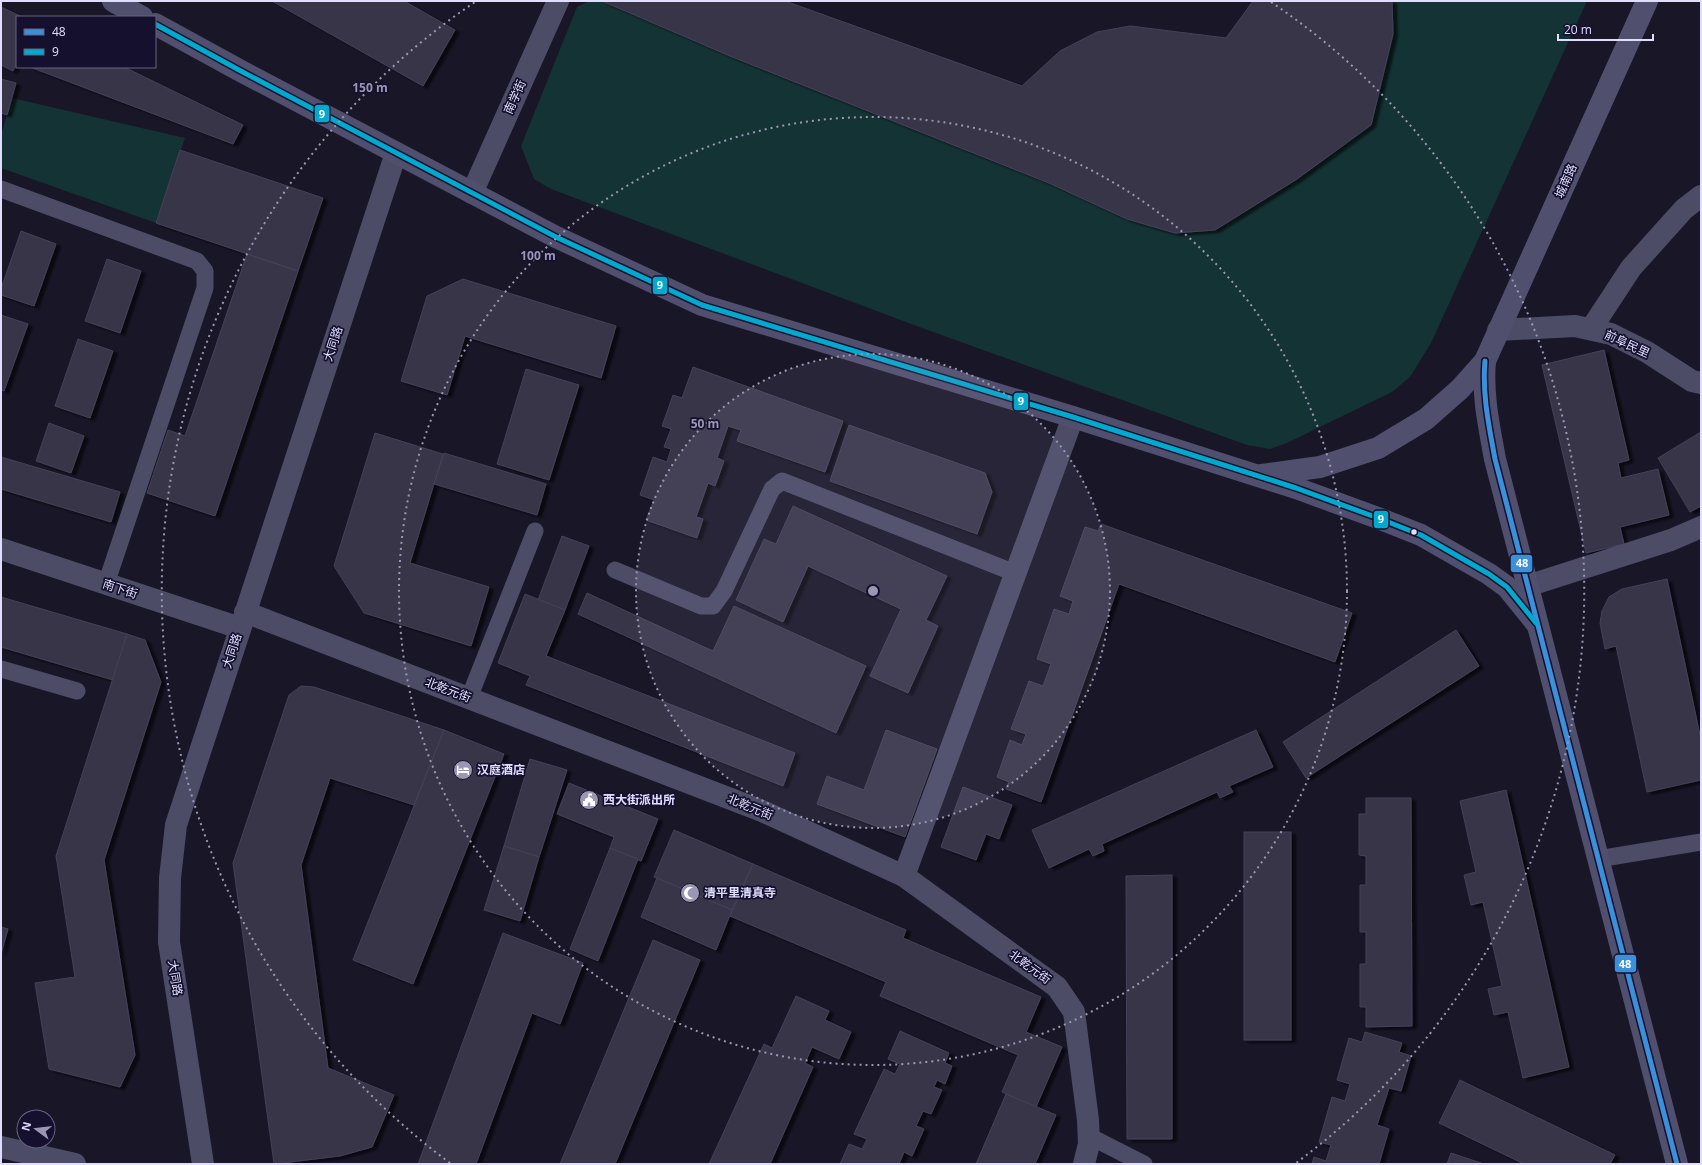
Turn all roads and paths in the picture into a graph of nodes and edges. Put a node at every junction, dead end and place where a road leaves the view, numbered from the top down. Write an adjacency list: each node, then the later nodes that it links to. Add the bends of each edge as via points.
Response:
1 (113, 1): 4 (street)
2 (558, 1): 8 (street, 南学街)
3 (1647, 1): 11 (street, 城南路)
4 (140, 16)
5 (156, 25): 6 (street)
6 (396, 153): 8 (street); 23 (street, 大同路)
7 (1, 189): 21 (lane, via 197,261 205,271 205,288)
8 (472, 193): 14 (street, via 556,237 702,305)
9 (1701, 196): 10 (street, via 1684,209 1631,268)
10 (1591, 329): 11 (street, 前阜民里, via 1575,326); 13 (street, 前阜民里, via 1611,334)
11 (1498, 330): 12 (street, 城南路)
12 (1485, 361): 15 (street, via 1460,389 1426,419 1378,448 1320,467); 22 (street, via 1483,377 1495,458)
13 (1701, 383)
14 (1073, 417): 15 (street); 20 (street)
15 (1257, 476): 24 (street, via 1341,504 1421,535 1507,587)
16 (1701, 527): 22 (street, via 1671,540)
17 (535, 531): 27 (lane)
18 (1, 550): 21 (street, 南下街)
19 (615, 570): 20 (lane, via 701,606 713,606 724,591 772,489 782,481)
20 (1015, 573): 30 (street)
21 (106, 584): 23 (street, 南下街)
22 (1527, 586): 24 (street)
23 (243, 620): 27 (street, 北乾元街); 34 (street, 大同路, via 176,826 170,878 169,942)
24 (1536, 623): 29 (street)
25 (1, 669): 26 (lane)
26 (77, 691)
27 (469, 698): 30 (street, 北乾元街, via 762,812)
28 (1701, 842): 29 (lane)
29 (1598, 859): 37 (street)
30 (904, 876): 31 (street, 北乾元街, via 1057,987 1074,1012)
31 (1089, 1136): 35 (street, 北乾元街); 36 (lane)
32 (1, 1147): 33 (street)
33 (75, 1164)
34 (203, 1164)
35 (1084, 1164)
36 (1144, 1164)
37 (1677, 1164)

